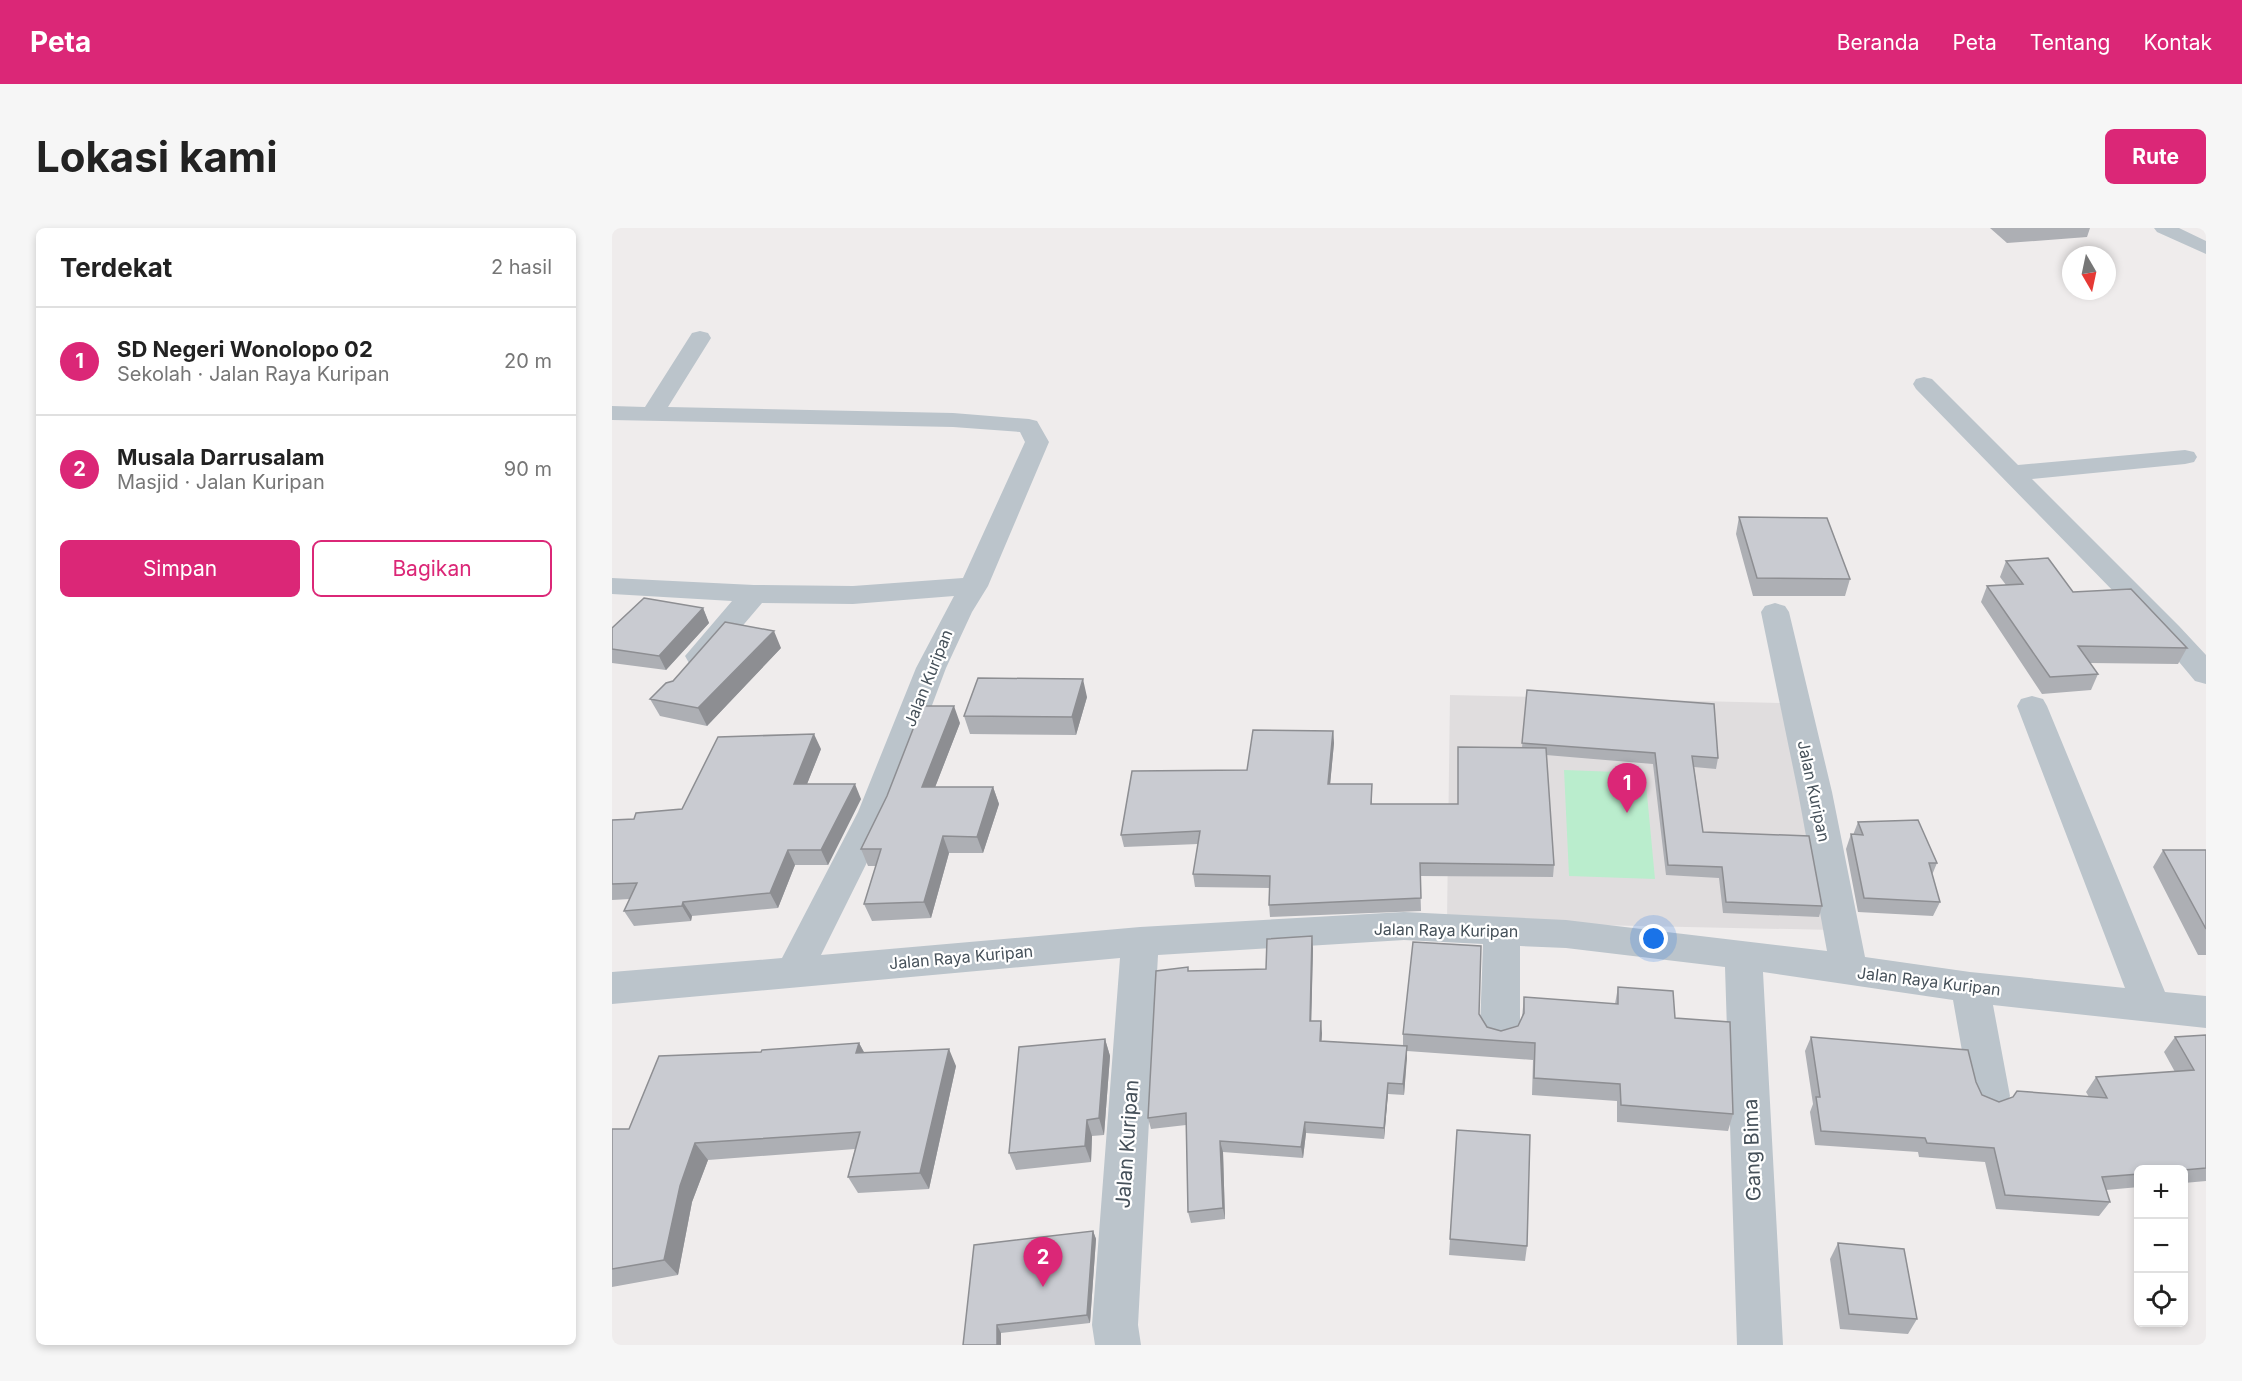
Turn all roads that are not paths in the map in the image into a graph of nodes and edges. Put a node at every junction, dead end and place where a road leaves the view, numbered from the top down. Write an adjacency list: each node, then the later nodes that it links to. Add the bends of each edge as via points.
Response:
1 (2164, 228): 2 (street)
2 (2206, 248)
3 (700, 338): 6 (street)
4 (1924, 384): 8 (street)
5 (612, 413): 6 (street)
6 (651, 414): 10 (street, Jalan Kuripan, via 953,420 1029,426 1037,442)
7 (2185, 457): 8 (street)
8 (2012, 473): 14 (street)
9 (612, 586): 11 (street)
10 (974, 586): 11 (street, via 853,595); 19 (street, Jalan Kuripan, via 938,647 875,811)
11 (754, 594): 13 (street)
12 (1775, 612): 20 (street, Jalan Kuripan)
13 (684, 673)
14 (2206, 674)
15 (2032, 706): 23 (street)
16 (1502, 931): 17 (street, Jalan Raya Kuripan, via 1404,926); 18 (street, Jalan Raya Kuripan, via 1566,934); 25 (street)
17 (1140, 942): 19 (street, Jalan Raya Kuripan); 27 (street, Jalan Kuripan, via 1115,1324)
18 (1743, 954): 20 (street, Jalan Raya Kuripan); 28 (street, Gang Bima)
19 (794, 971): 22 (street, Jalan Raya Kuripan)
20 (1849, 971): 21 (street, Jalan Raya Kuripan)
21 (1970, 987): 23 (street, Jalan Raya Kuripan); 26 (street)
22 (612, 988)
23 (2152, 1007): 24 (street, Jalan Raya Kuripan)
24 (2206, 1012)
25 (1500, 1030)
26 (1990, 1096)
27 (1118, 1345)
28 (1760, 1345)

